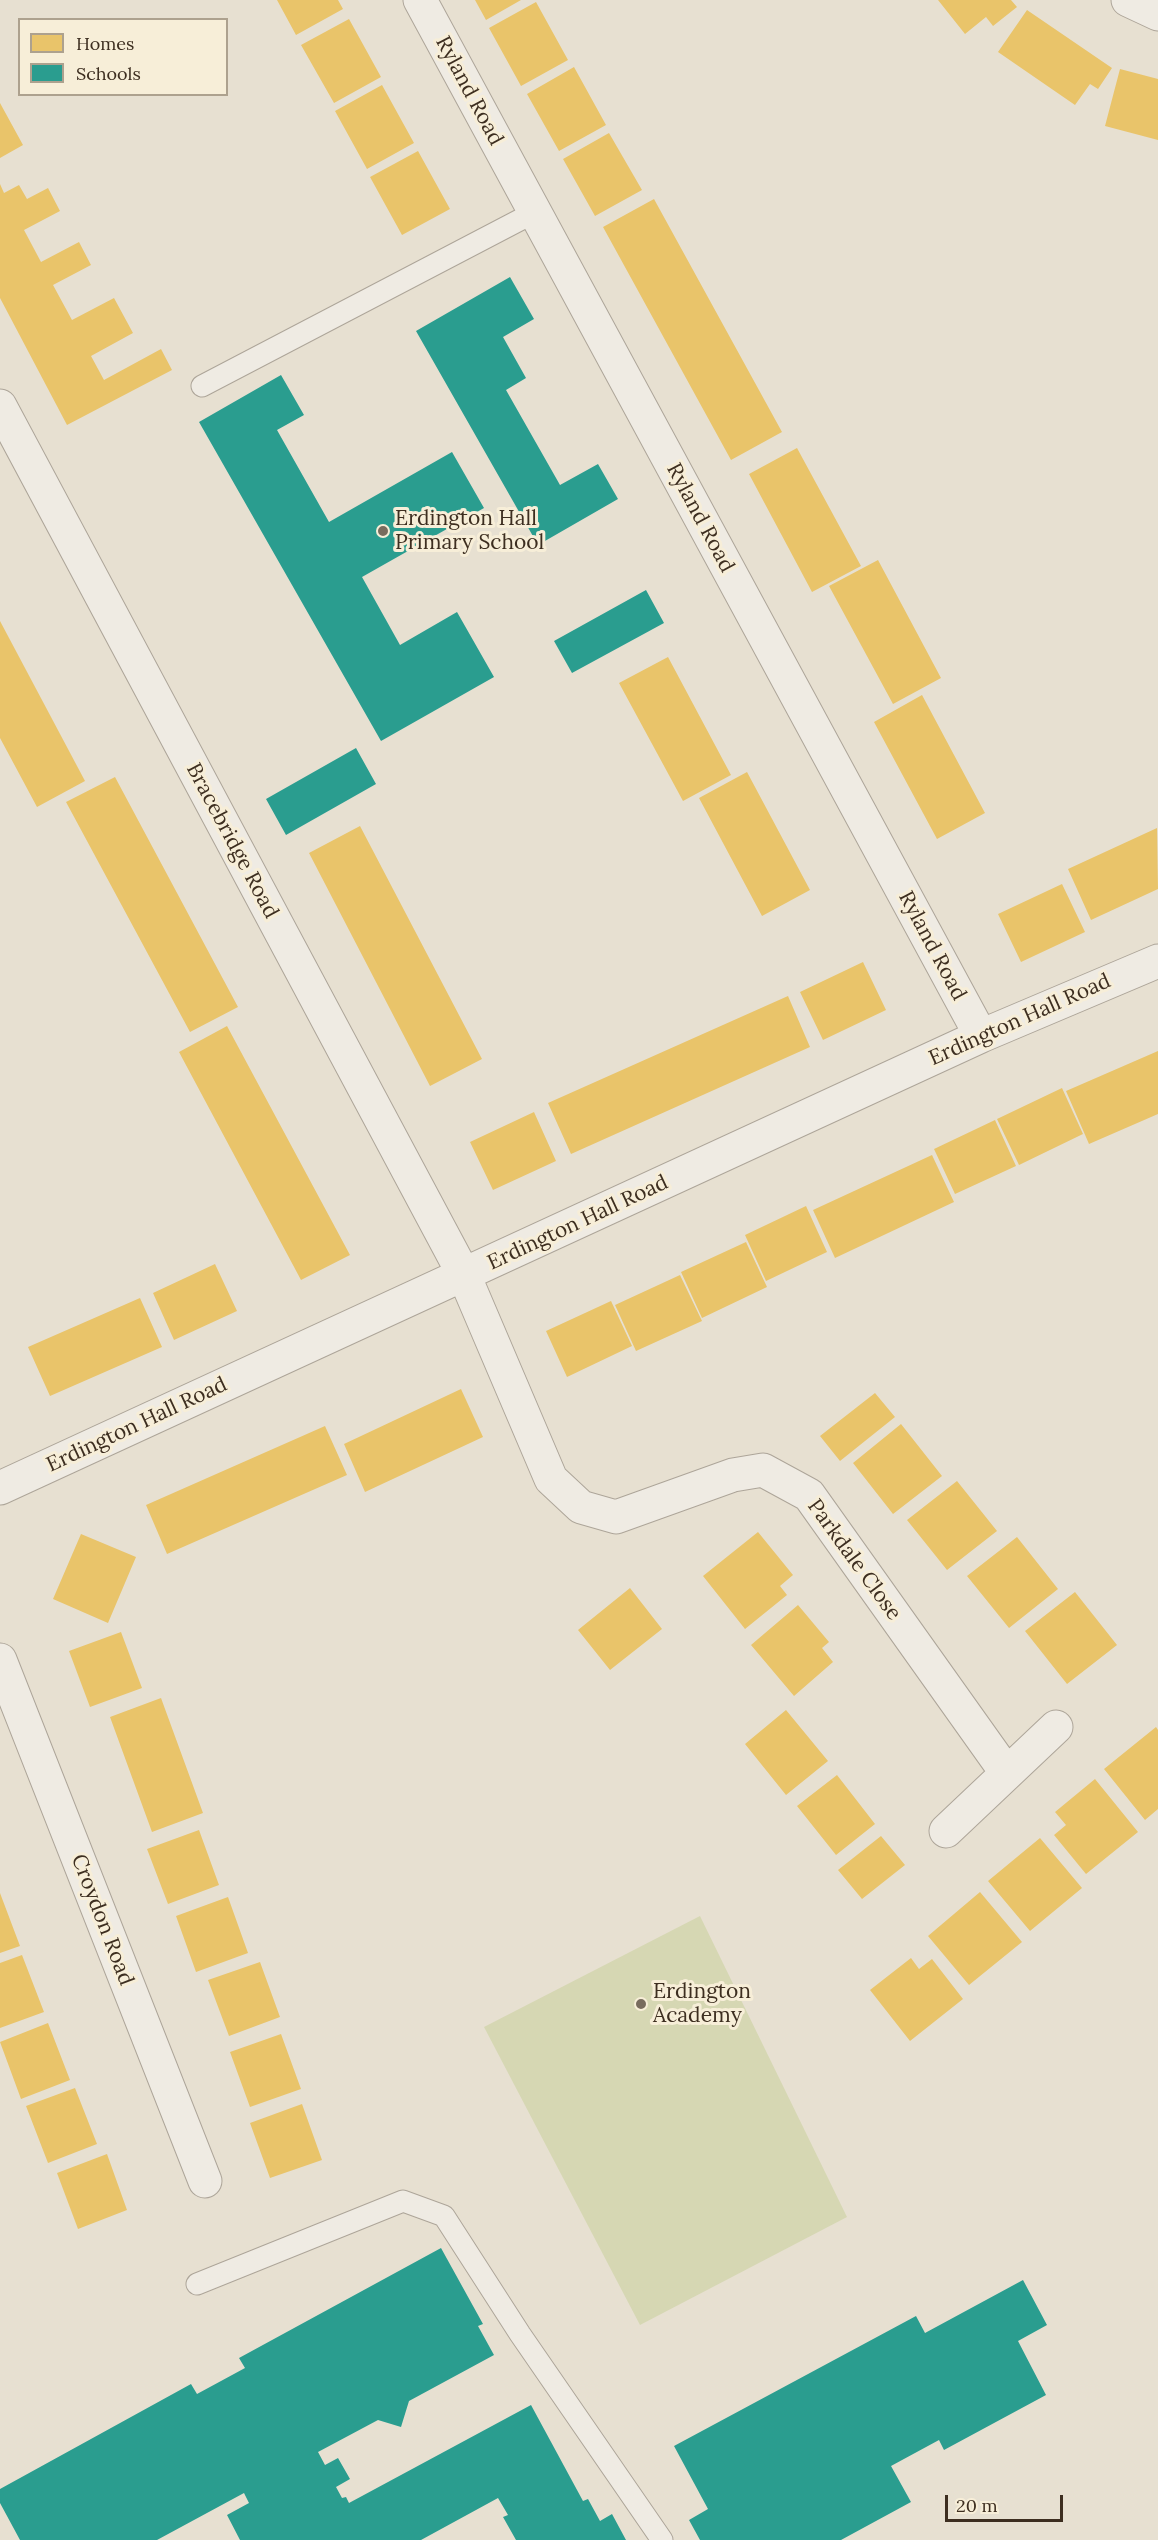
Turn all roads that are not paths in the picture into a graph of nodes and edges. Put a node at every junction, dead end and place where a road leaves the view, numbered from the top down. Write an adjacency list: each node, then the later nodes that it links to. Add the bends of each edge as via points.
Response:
1 (420, 0): 4 (street, Ryland Road)
2 (1128, 0): 3 (street)
3 (1158, 14)
4 (535, 212): 5 (lane); 8 (street, Ryland Road)
5 (202, 386)
6 (0, 406): 9 (street, Bracebridge Road)
7 (1158, 961): 8 (street, Erdington Hall Road)
8 (981, 1036): 9 (street, Erdington Hall Road)
9 (464, 1275): 10 (street, Erdington Hall Road); 13 (street, Parkdale Close, via 551,1479 581,1507 616,1516 733,1475 763,1470 809,1495)
10 (0, 1488)
11 (0, 1660): 15 (street, Croydon Road)
12 (1056, 1727): 13 (street)
13 (1006, 1772): 14 (street)
14 (946, 1831)
15 (205, 2181)
16 (197, 2283): 17 (lane, via 403,2201 444,2216)
17 (662, 2540)

